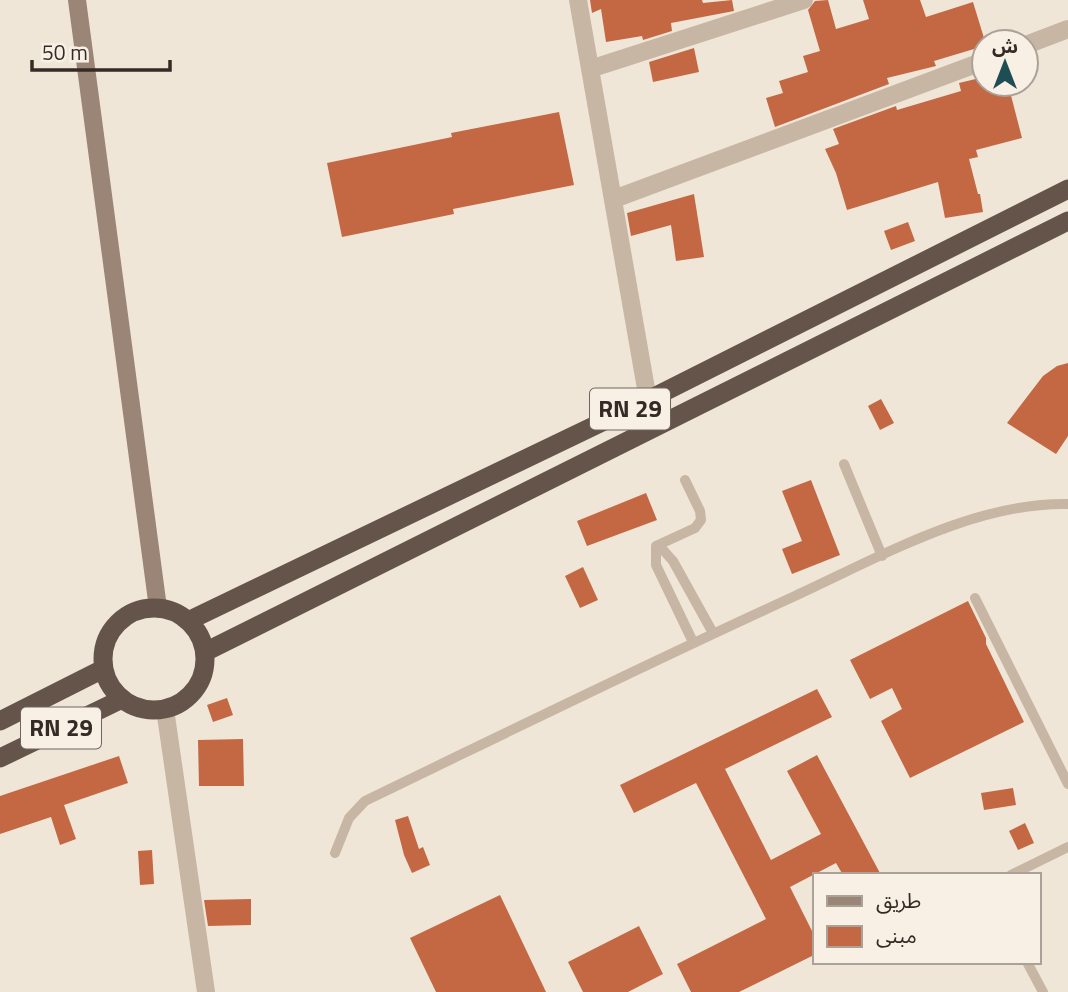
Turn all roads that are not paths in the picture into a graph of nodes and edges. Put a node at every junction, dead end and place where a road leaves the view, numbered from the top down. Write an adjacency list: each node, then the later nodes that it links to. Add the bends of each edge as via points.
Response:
1 (77, 0): 18 (main road)
2 (578, 0): 7 (street)
3 (804, 0): 7 (street)
4 (1068, 29): 5 (street)
5 (1040, 40)
6 (970, 66): 9 (street)
7 (590, 69): 9 (street)
8 (1068, 190): 11 (highway, RN 29)
9 (614, 198): 11 (street)
10 (1068, 221): 22 (highway)
11 (648, 400): 19 (highway, RN 29)
12 (844, 464): 16 (lane)
13 (685, 480): 15 (lane, via 701,520 695,528)
14 (1068, 504): 16 (lane, via 1013,508 932,534)
15 (656, 546): 20 (lane, via 673,561); 21 (lane, via 656,565)
16 (883, 556): 20 (lane)
17 (975, 598): 28 (lane)
18 (158, 608): 19 (highway); 23 (highway, via 135,611 115,625 104,646)
19 (188, 621): 22 (highway)
20 (713, 633): 21 (lane)
21 (693, 642): 30 (lane, via 365,801 349,818)
22 (205, 652): 25 (highway, via 203,673 192,692)
23 (103, 669): 24 (highway); 26 (highway, RN 29)
24 (121, 698): 25 (highway, via 142,709); 27 (highway, RN 29)
25 (165, 709): 33 (street)
26 (0, 721)
27 (0, 758)
28 (1068, 784)
29 (1068, 847): 31 (lane)
30 (335, 853)
31 (1015, 873)
32 (1028, 964): 34 (lane)
33 (206, 992)
34 (1043, 992)

